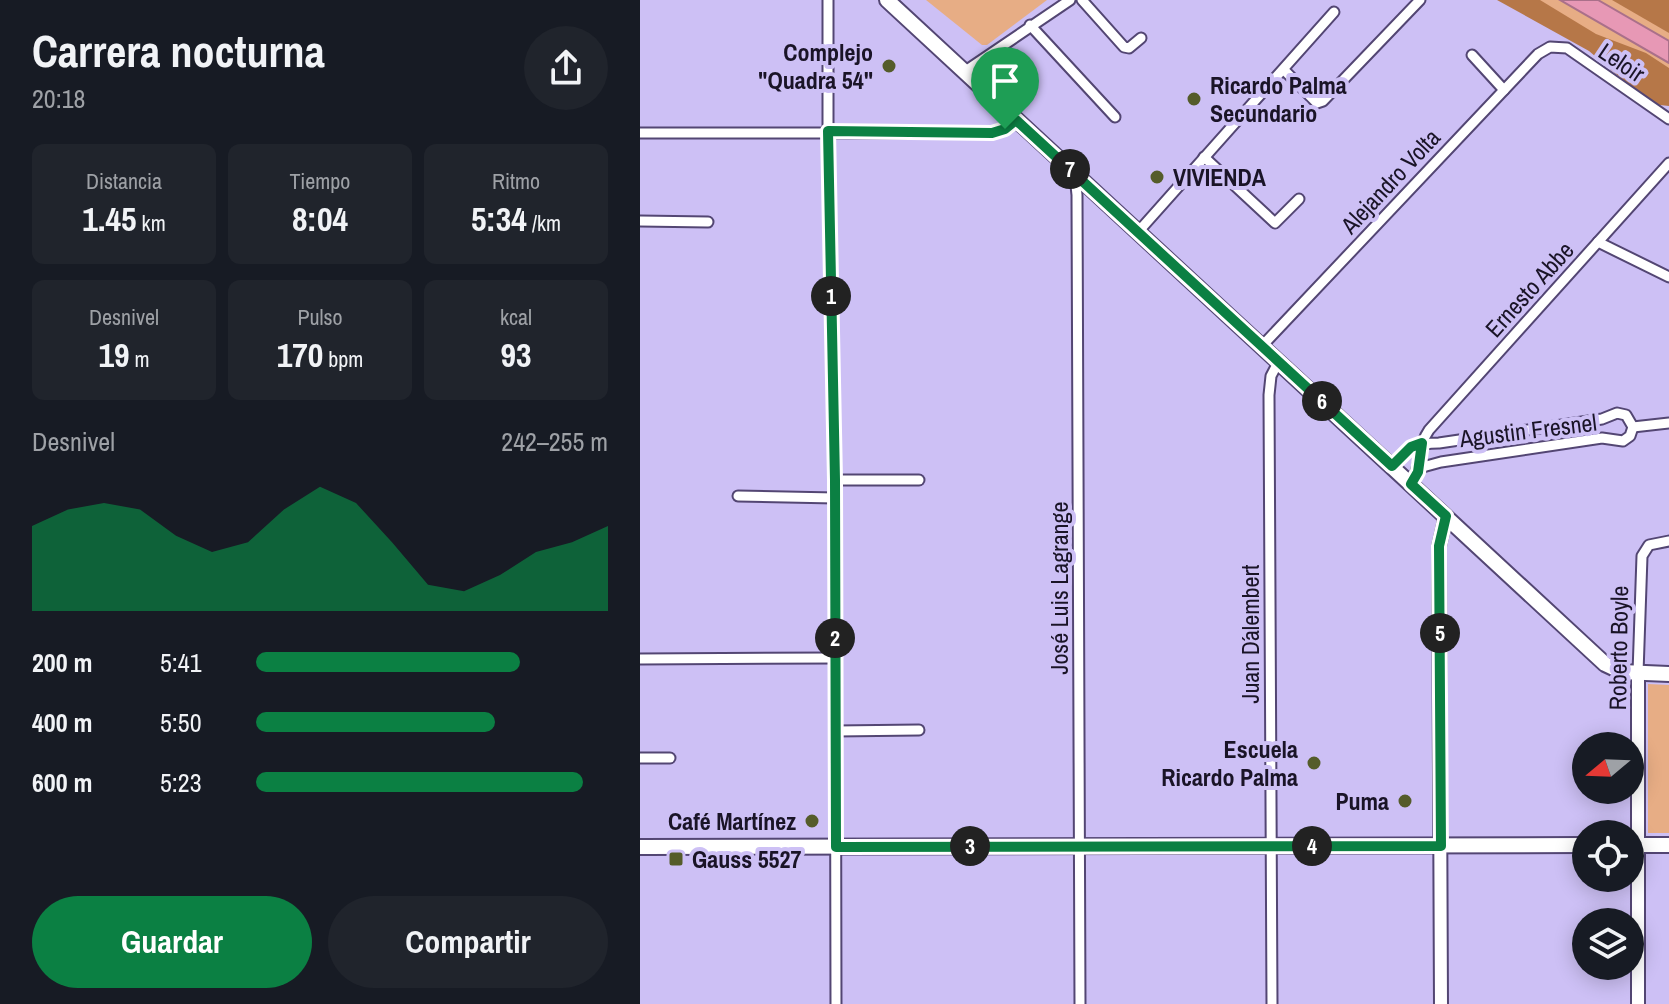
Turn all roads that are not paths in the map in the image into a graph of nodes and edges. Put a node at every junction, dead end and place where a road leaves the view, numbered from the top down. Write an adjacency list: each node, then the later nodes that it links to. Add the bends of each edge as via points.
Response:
1 (828, 0): 17 (street)
2 (887, 0): 12 (main road)
3 (1070, 0): 7 (street)
4 (1082, 0): 8 (street, via 1124,47)
5 (1420, 0): 11 (street, via 1323,101 1317,103)
6 (1334, 12): 11 (street)
7 (1030, 25): 12 (street); 14 (street)
8 (1141, 38)
9 (1550, 47): 13 (street, Alejandro Volta); 15 (street, Leloir, via 1567,48)
10 (1472, 55): 13 (street)
11 (1284, 70): 19 (street)
12 (964, 72): 16 (main road)
13 (1504, 90): 28 (street, Alejandro Volta)
14 (1115, 117)
15 (1669, 119)
16 (1016, 120): 17 (street, via 992,133); 21 (main road)
17 (828, 131): 18 (street); 35 (street)
18 (640, 133)
19 (1204, 157): 22 (street, via 1275,223); 25 (street)
20 (1669, 163): 26 (street, Ernesto Abbe)
21 (1075, 173): 25 (main road); 54 (street, José Luis Lagrange)
22 (1299, 199)
23 (640, 221): 24 (street)
24 (708, 222)
25 (1138, 232): 28 (main road)
26 (1598, 242): 27 (street); 32 (street, Ernesto Abbe)
27 (1669, 277)
28 (1262, 346): 29 (main road)
29 (1279, 361): 33 (main road); 55 (street, Juan D´alembert, via 1269,395)
30 (1669, 423): 31 (street, Agustin Fresnel)
31 (1633, 427): 32 (street, Agustin Fresnel, via 1626,415 1617,413); 34 (street, Agustin Fresnel, via 1623,441 1602,438)
32 (1422, 443): 33 (street, Ernesto Abbe); 34 (street)
33 (1392, 466): 37 (main road)
34 (1419, 468): 37 (street)
35 (835, 480): 36 (street); 39 (street)
36 (919, 480)
37 (1411, 484): 40 (main road)
38 (738, 496): 39 (street)
39 (835, 498): 42 (street)
40 (1446, 516): 44 (main road, via 1605,664); 56 (main road, via 1439,546)
41 (1664, 542): 44 (street, Roberto Boyle, via 1649,545 1642,556)
42 (835, 658): 43 (street); 47 (street)
43 (640, 659)
44 (1638, 673): 45 (main road); 50 (main road, Roberto Boyle)
45 (1669, 674)
46 (919, 730): 47 (street)
47 (836, 731): 58 (street)
48 (640, 758): 49 (street)
49 (670, 758)
50 (1635, 820)
51 (1572, 845): 56 (main road)
52 (1644, 845): 53 (main road)
53 (1669, 845)
54 (1080, 846): 55 (main road); 58 (main road); 61 (street, José Luis Lagrange)
55 (1271, 846): 56 (main road); 62 (street, Juan D´alembert)
56 (1441, 846): 63 (main road)
57 (640, 847): 58 (main road)
58 (836, 847): 60 (street)
59 (1635, 892): 64 (main road, Roberto Boyle)
60 (836, 1004)
61 (1080, 1004)
62 (1272, 1004)
63 (1441, 1004)
64 (1638, 1004)

